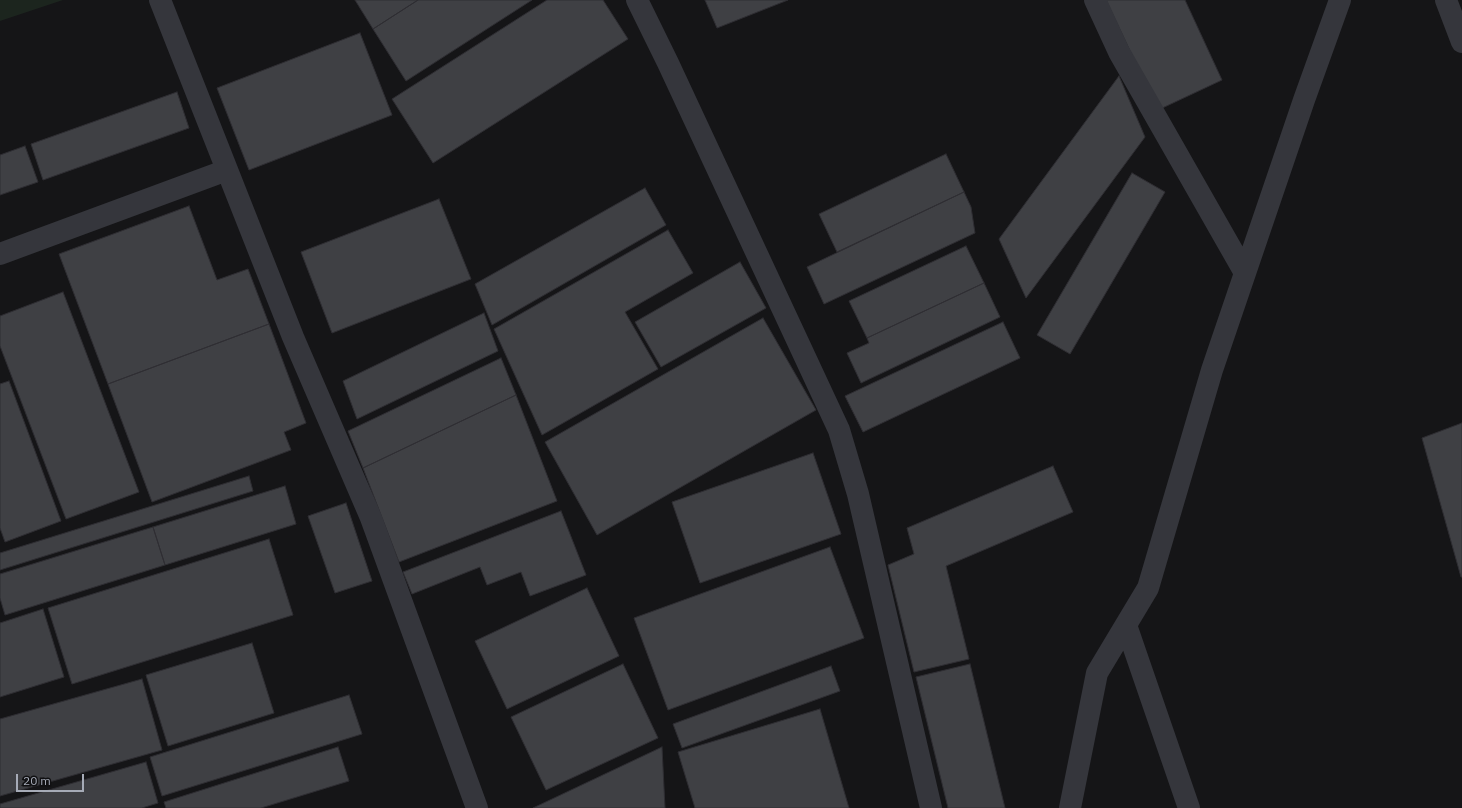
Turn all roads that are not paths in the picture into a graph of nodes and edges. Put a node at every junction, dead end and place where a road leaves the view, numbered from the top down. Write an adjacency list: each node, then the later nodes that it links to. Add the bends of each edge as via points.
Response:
1 (160, 0): 7 (street)
2 (637, 0): 12 (street, via 839,430 858,494)
3 (1095, 0): 9 (street, via 1119,52)
4 (1340, 0): 9 (street)
5 (1446, 0): 6 (street)
6 (1462, 42)
7 (227, 170): 8 (street); 11 (street, via 293,337 371,518)
8 (0, 254)
9 (1245, 274): 10 (street, via 1212,370 1148,588)
10 (1126, 625): 13 (street, via 1097,673); 14 (street)
11 (477, 808)
12 (931, 808)
13 (1070, 808)
14 (1189, 808)

